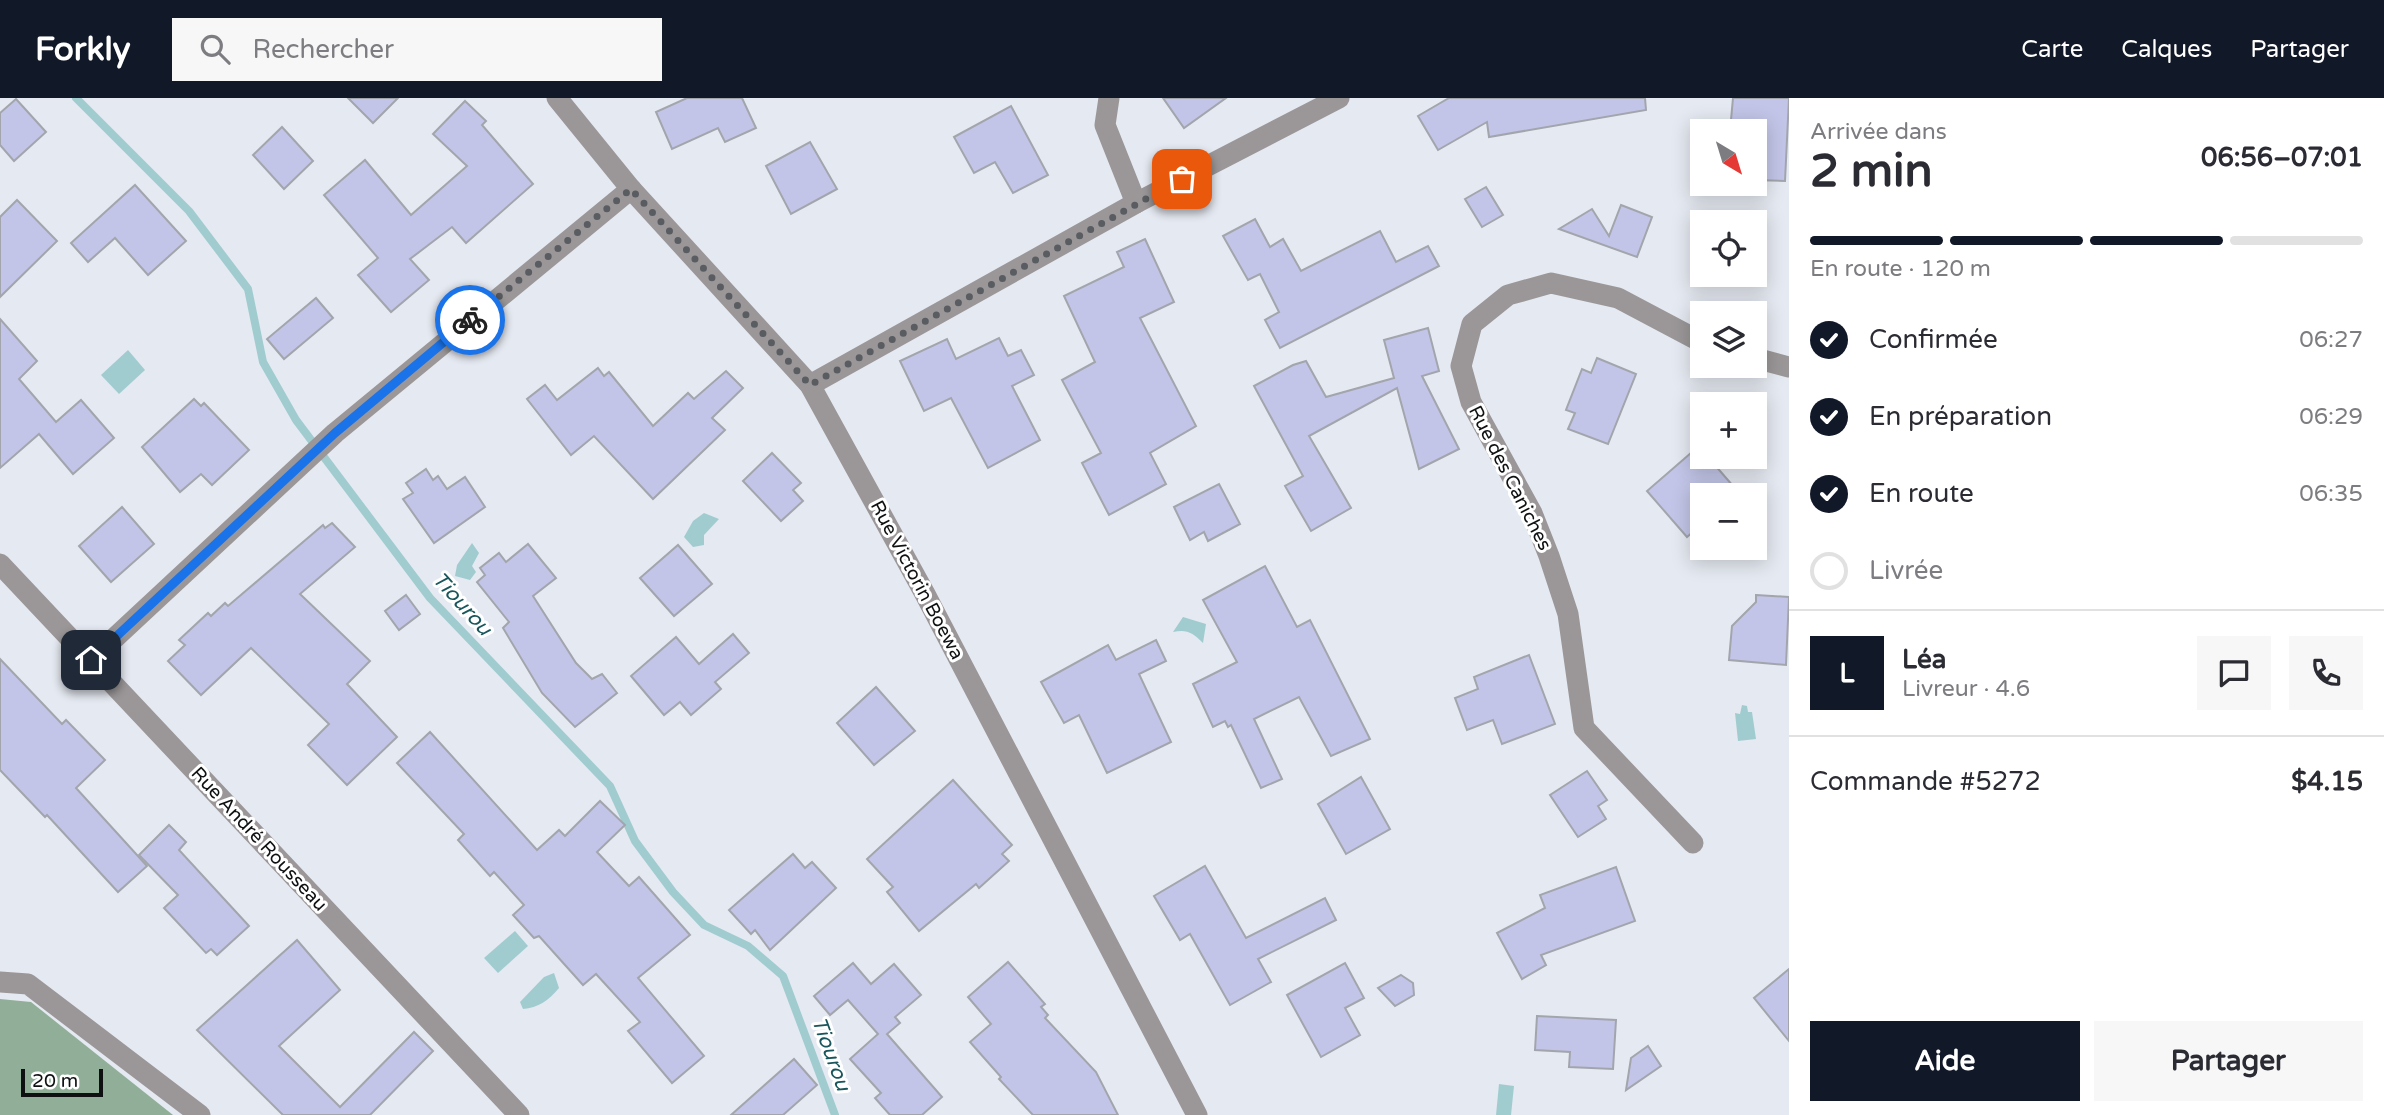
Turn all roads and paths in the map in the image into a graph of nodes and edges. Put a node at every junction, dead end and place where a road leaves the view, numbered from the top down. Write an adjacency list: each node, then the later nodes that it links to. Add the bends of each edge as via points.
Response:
1 (557, 98): 4 (street, Rue Victorin Boewa)
2 (1109, 98): 5 (street, via 1105,125)
3 (1339, 98): 5 (street)
4 (631, 189): 9 (street, Rue Victorin Boewa); 11 (street, via 335,433)
5 (1136, 203): 9 (street)
6 (1690, 336): 12 (street, Rue des Caniches, via 1618,298 1551,283 1507,295 1472,324 1461,366 1471,402 1532,513 1549,556 1568,614 1584,728)
7 (1767, 361): 8 (street)
8 (1789, 367)
9 (810, 385): 16 (street, Rue Victorin Boewa, via 925,594)
10 (0, 564): 11 (street, Rue André Rousseau)
11 (91, 660): 15 (street, Rue André Rousseau)
12 (1693, 843)
13 (0, 982): 14 (street, via 28,984)
14 (200, 1115)
15 (519, 1115)
16 (1197, 1115)

